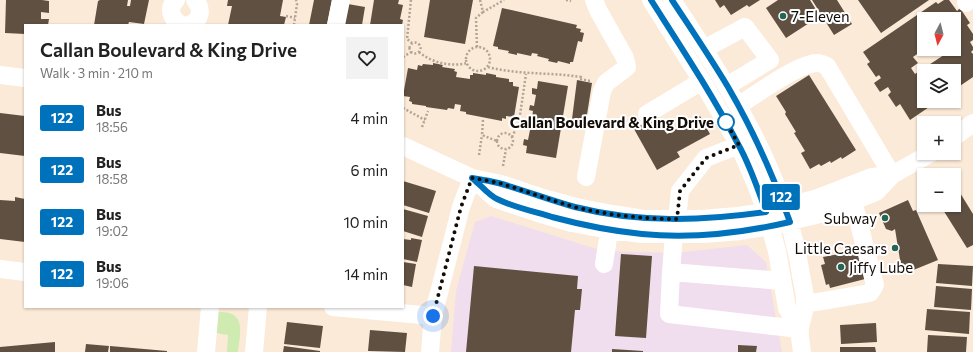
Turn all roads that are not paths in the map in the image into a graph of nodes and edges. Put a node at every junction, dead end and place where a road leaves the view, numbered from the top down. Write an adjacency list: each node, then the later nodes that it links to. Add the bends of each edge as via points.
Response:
1 (176, 0): 7 (street, via 171,13 173,19)
2 (195, 0): 8 (street, via 200,14)
3 (341, 0): 9 (street)
4 (594, 0): 23 (street, via 625,58 627,67 604,86)
5 (651, 0): 13 (street)
6 (672, 0): 10 (street)
7 (180, 24)
8 (193, 24)
9 (336, 24)
10 (704, 49): 14 (street); 14 (street, via 745,27 770,60)
11 (0, 75): 12 (street)
12 (24, 78)
13 (702, 81): 16 (street); 19 (street)
14 (727, 86): 15 (street)
15 (738, 106): 22 (street, via 806,65 819,63 827,66); 26 (street, via 774,180)
16 (647, 114)
17 (973, 123): 18 (street)
18 (961, 132)
19 (739, 145): 27 (street); 29 (street, via 706,158 680,191)
20 (404, 146): 24 (street)
21 (919, 160): 22 (street)
22 (892, 175): 25 (street, via 876,192); 26 (street, via 872,177 818,198)
23 (586, 177)
24 (472, 178): 28 (street, via 501,184 576,207); 39 (street, via 461,207)
25 (853, 201): 26 (street, via 824,213); 35 (street, via 875,285 870,293)
26 (787, 215): 27 (street); 35 (street, via 796,246)
27 (768, 219): 29 (street, via 737,216); 34 (street)
28 (611, 222): 29 (street, via 644,219); 30 (street)
29 (676, 227): 33 (street)
30 (604, 264)
31 (0, 269): 32 (street)
32 (24, 272)
33 (671, 272): 34 (street); 40 (street, via 669,314)
34 (782, 280): 40 (street, via 787,308)
35 (805, 304): 40 (street)
36 (210, 308): 41 (street)
37 (258, 308): 42 (street)
38 (344, 308): 39 (street)
39 (433, 316): 43 (street)
40 (799, 329): 44 (street)
41 (206, 352)
42 (254, 352)
43 (430, 352)
44 (802, 352)

